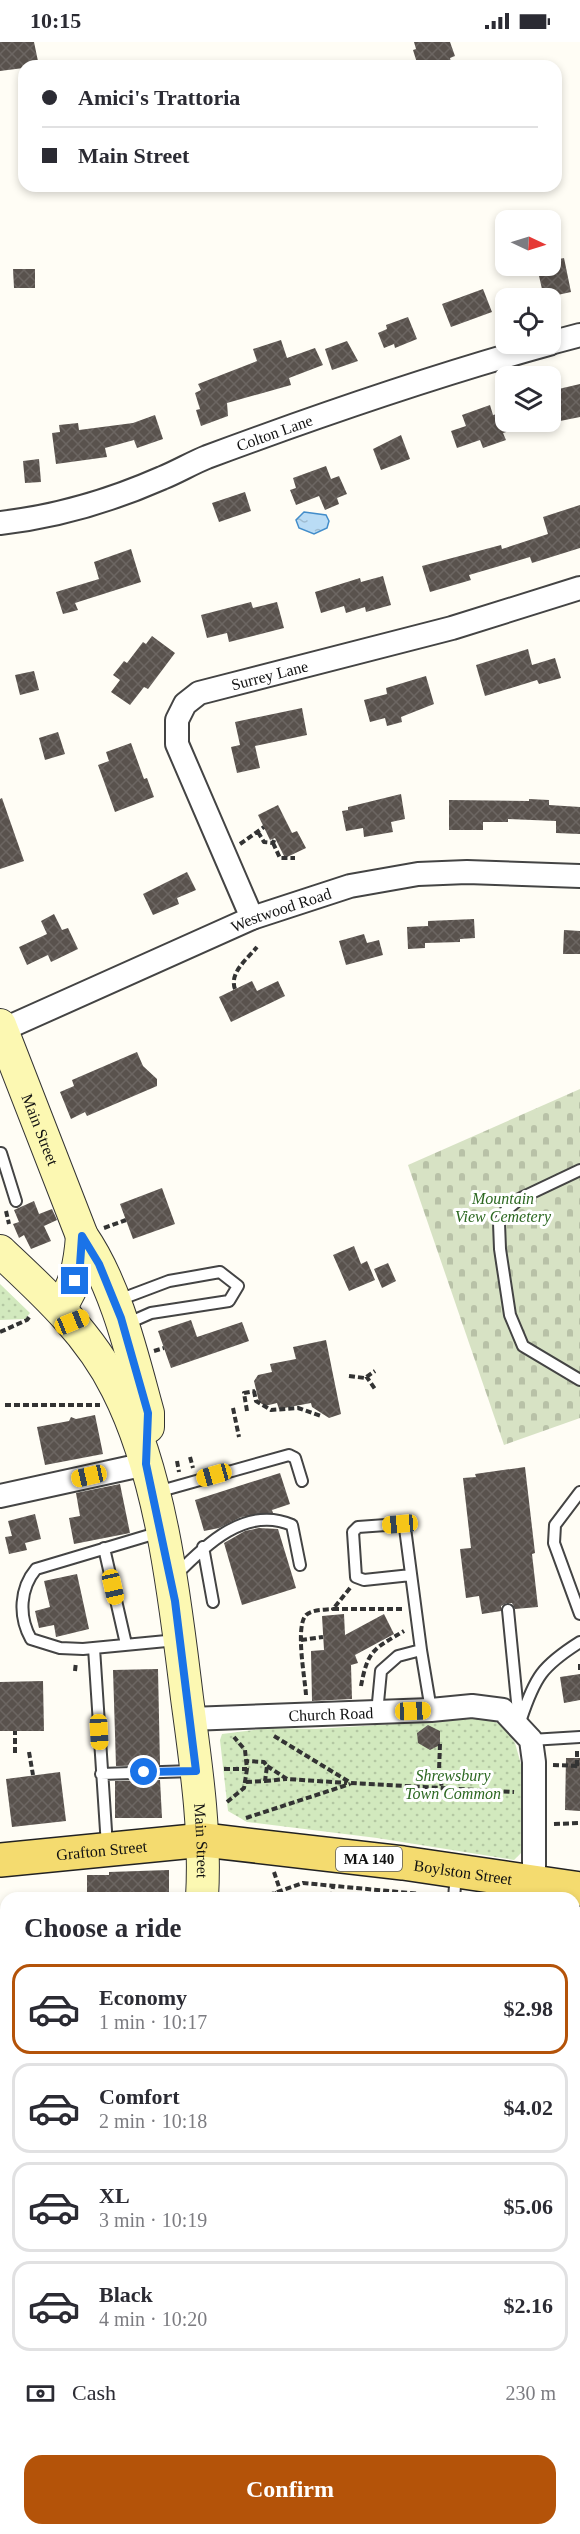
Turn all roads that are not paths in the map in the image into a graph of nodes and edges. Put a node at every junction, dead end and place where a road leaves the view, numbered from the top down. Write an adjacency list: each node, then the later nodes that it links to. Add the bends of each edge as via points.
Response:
1 (580, 335): 2 (street, Colton Lane)
2 (561, 340)
3 (511, 354): 4 (street, Colton Lane, via 447,372 91,502 32,519)
4 (0, 523)
5 (580, 588): 7 (street, Surrey Lane, via 348,657 229,683 199,693 185,704 177,720 177,744)
6 (580, 876): 7 (street, Westwood Road, via 418,874 350,886)
7 (252, 918): 8 (street, Westwood Road)
8 (1, 1028): 13 (main road, Main Street)
9 (1, 1153): 11 (lane)
10 (580, 1170): 17 (lane, via 521,1197 506,1210 499,1223 510,1315 523,1346)
11 (4, 1174): 12 (lane)
12 (16, 1201)
13 (93, 1232): 15 (main road, Main Street, via 99,1264); 16 (main road, Main Street, via 72,1290)
14 (0, 1251): 16 (main road)
15 (115, 1305): 15 (lane, via 152,1314 229,1300 238,1286 220,1272 168,1281); 16 (main road, via 103,1302 93,1314); 18 (main road, Main Street, via 148,1413)
16 (55, 1314): 18 (main road, Main Street, via 116,1387)
17 (580, 1380)
18 (146, 1464): 21 (main road, Main Street); 22 (street)
19 (302, 1481): 21 (lane, via 295,1458 289,1455)
20 (580, 1492): 31 (lane, via 555,1525 554,1543)
21 (153, 1494): 23 (main road, Main Street)
22 (0, 1496)
23 (161, 1532): 25 (lane); 28 (main road, Main Street)
24 (203, 1547): 26 (lane, via 234,1527 277,1518 292,1525); 28 (lane); 29 (lane)
25 (104, 1548): 34 (lane); 35 (lane, via 36,1569 25,1582 22,1601 31,1639 60,1648)
26 (300, 1565)
27 (411, 1575): 27 (lane, via 405,1528 400,1524 358,1527 353,1532 356,1577 364,1580); 36 (lane)
28 (171, 1581): 32 (main road, Main Street)
29 (213, 1602)
30 (508, 1610): 40 (lane)
31 (580, 1614)
32 (180, 1639): 34 (lane); 39 (main road, Main Street)
33 (580, 1642): 40 (lane, via 543,1669 530,1691)
34 (126, 1644): 35 (lane)
35 (94, 1648): 43 (lane)
36 (421, 1650): 37 (lane); 38 (lane, via 398,1656 381,1671)
37 (431, 1710): 38 (street, Church Road); 40 (street, Church Road, via 472,1706 503,1710)
38 (370, 1713): 39 (street, Church Road)
39 (190, 1719): 42 (main road, Main Street)
40 (525, 1733): 41 (lane); 47 (street, via 534,1762)
41 (580, 1737)
42 (210, 1770): 43 (lane); 44 (main road, Main Street)
43 (101, 1774): 45 (lane)
44 (204, 1840): 45 (main road, Grafton Street / MA 140); 48 (main road, Boylston Street / MA 140); 50 (main road, Main Street)
45 (107, 1849): 46 (main road, Grafton Street / MA 140)
46 (0, 1860)
47 (534, 1883): 48 (main road, Boylston Street / MA 140); 49 (main road, Boylston Street / MA 140)
48 (455, 1884)
49 (580, 1889)
50 (202, 1892)

